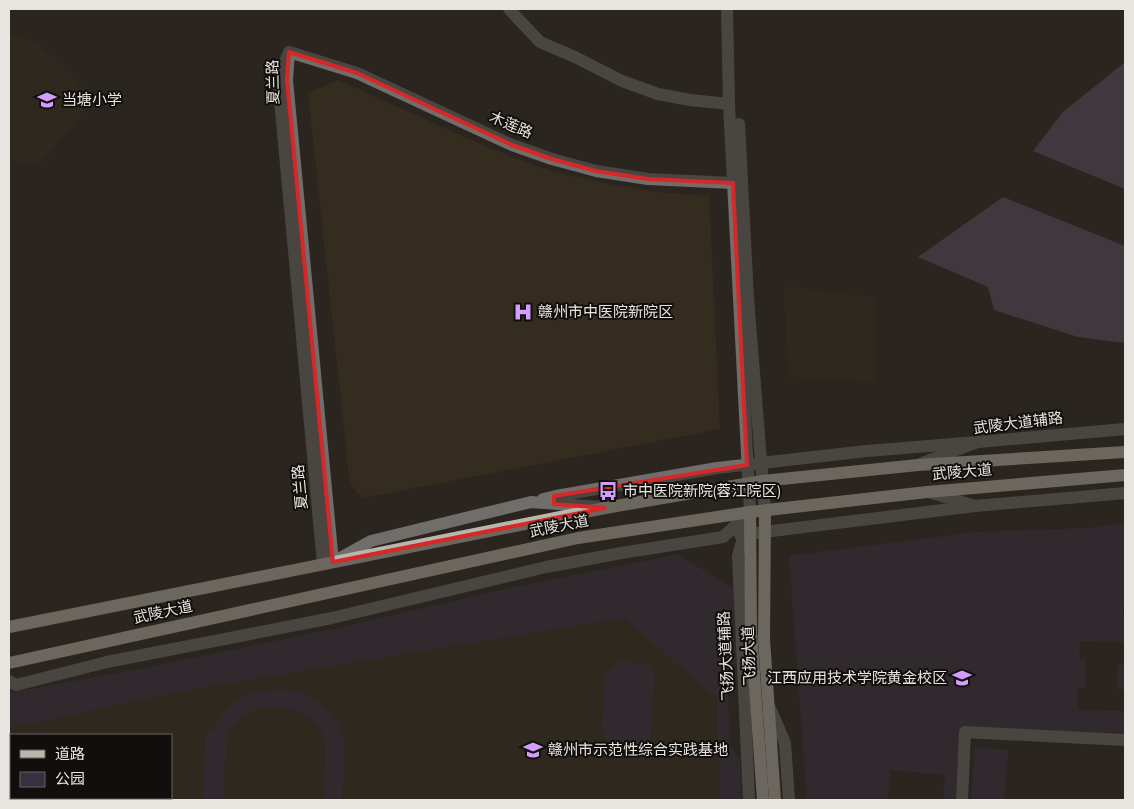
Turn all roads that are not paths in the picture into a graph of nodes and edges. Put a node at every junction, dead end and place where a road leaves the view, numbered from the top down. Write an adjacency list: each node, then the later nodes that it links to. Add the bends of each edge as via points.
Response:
1 (509, 9): 5 (street, via 540,42 622,81 658,94)
2 (727, 9): 5 (street)
3 (734, 9): 10 (street, via 748,298)
4 (289, 52): 6 (street, 木莲路, via 357,73 552,159 596,171 648,179); 26 (street, 夏兰路, via 287,80)
5 (729, 104): 6 (street)
6 (733, 183): 11 (street)
7 (1125, 429): 8 (street, 武陵大道辅路)
8 (978, 442): 10 (street); 12 (street, 武陵大道辅路)
9 (1125, 452): 12 (main road, 武陵大道)
10 (760, 463): 11 (street); 14 (street)
11 (747, 465): 15 (street); 18 (street)
12 (918, 465): 14 (main road, 武陵大道)
13 (1125, 475): 16 (main road, 武陵大道)
14 (762, 481): 15 (main road, 武陵大道); 21 (street)
15 (748, 484): 20 (main road, 武陵大道); 22 (street)
16 (927, 492): 19 (street); 21 (main road, 武陵大道)
17 (1125, 493): 19 (street)
18 (531, 502): 20 (street); 26 (street, via 371,541)
19 (975, 506): 23 (street)
20 (605, 508): 26 (main road, 武陵大道)
21 (765, 511): 22 (main road, 武陵大道); 23 (main road, 飞扬大道)
22 (750, 512): 24 (main road, 飞扬大道); 25 (street); 28 (main road, 武陵大道, via 578,538)
23 (764, 532): 24 (street); 30 (main road, 飞扬大道, via 764,639)
24 (747, 534): 25 (street); 32 (street, 飞扬大道辅路, via 738,556); 33 (main road, 飞扬大道)
25 (723, 537): 29 (street, via 546,567 315,621 125,658 16,685)
26 (328, 563): 27 (main road, 武陵大道)
27 (9, 627)
28 (9, 663)
29 (9, 681)
30 (768, 701): 34 (main road, 飞扬大道); 35 (street, via 785,743)
31 (1125, 740): 36 (street, via 965,732)
32 (749, 800)
33 (763, 800)
34 (775, 800)
35 (789, 800)
36 (962, 800)

